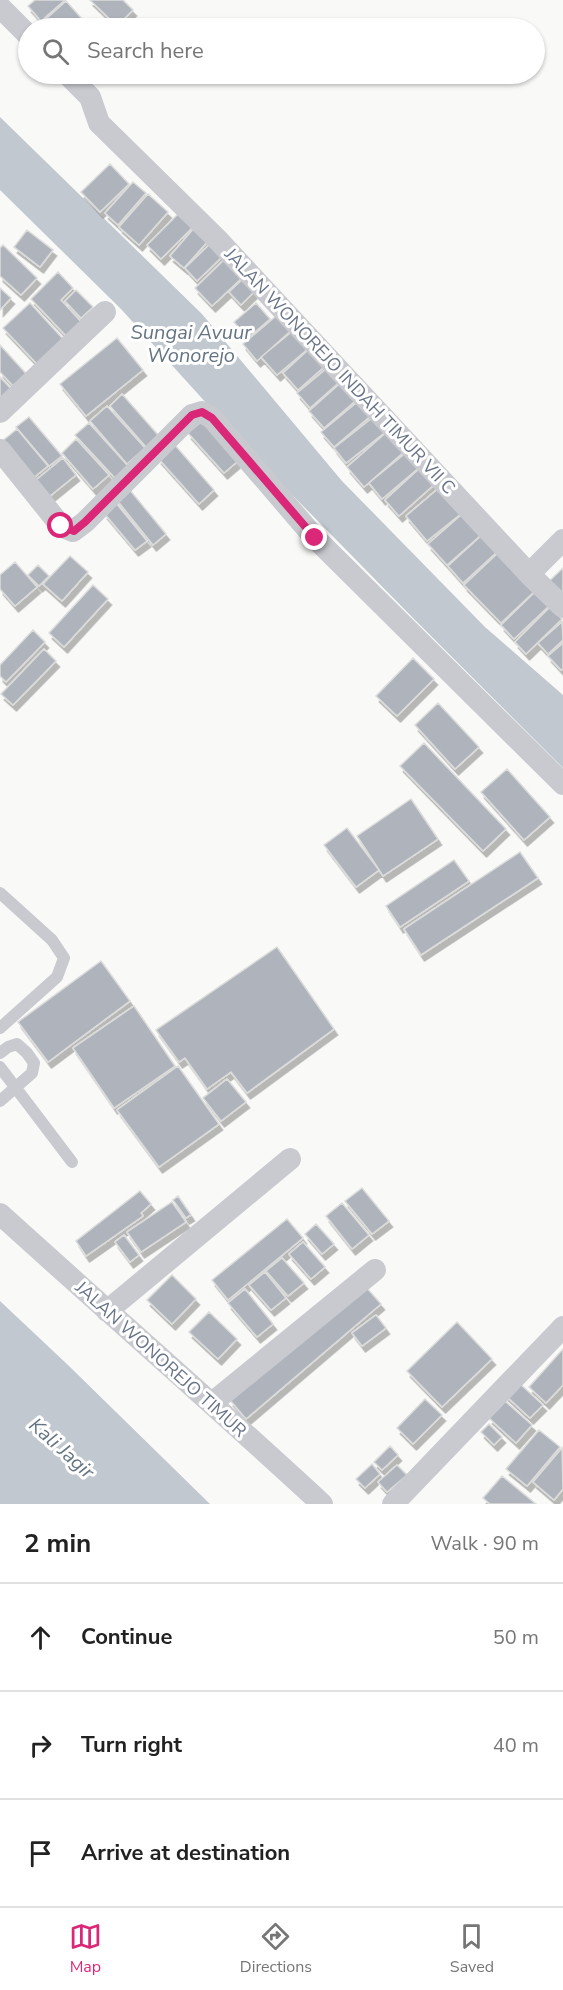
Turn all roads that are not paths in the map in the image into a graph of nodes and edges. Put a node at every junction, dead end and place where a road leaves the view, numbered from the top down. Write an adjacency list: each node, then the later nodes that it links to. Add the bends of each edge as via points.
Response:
1 (0, 7): 2 (street)
2 (18, 25)
3 (77, 84): 8 (street, JALAN WONOREJO INDAH TIMUR VII C, via 90,97 99,123 216,238)
4 (105, 312): 5 (street)
5 (0, 412)
6 (0, 450): 10 (street, via 61,526 74,531 192,415 202,412 212,418 315,538)
7 (563, 540): 8 (street)
8 (529, 573): 9 (street, JALAN WONOREJO INDAH TIMUR VII C)
9 (563, 607)
10 (563, 784)
11 (0, 893): 12 (lane, via 52,940 64,958 57,977)
12 (0, 1028)
13 (0, 1053): 15 (lane, via 17,1044 34,1063 32,1073)
14 (0, 1067): 15 (lane)
15 (16, 1086): 16 (lane); 18 (lane)
16 (0, 1101)
17 (290, 1159): 21 (street)
18 (72, 1162)
19 (0, 1214): 21 (street, JALAN WONOREJO TIMUR)
20 (375, 1270): 23 (street)
21 (107, 1311): 23 (street, JALAN WONOREJO TIMUR)
22 (563, 1327): 25 (street)
23 (212, 1403): 24 (street, JALAN WONOREJO TIMUR)
24 (322, 1504)
25 (393, 1504)

